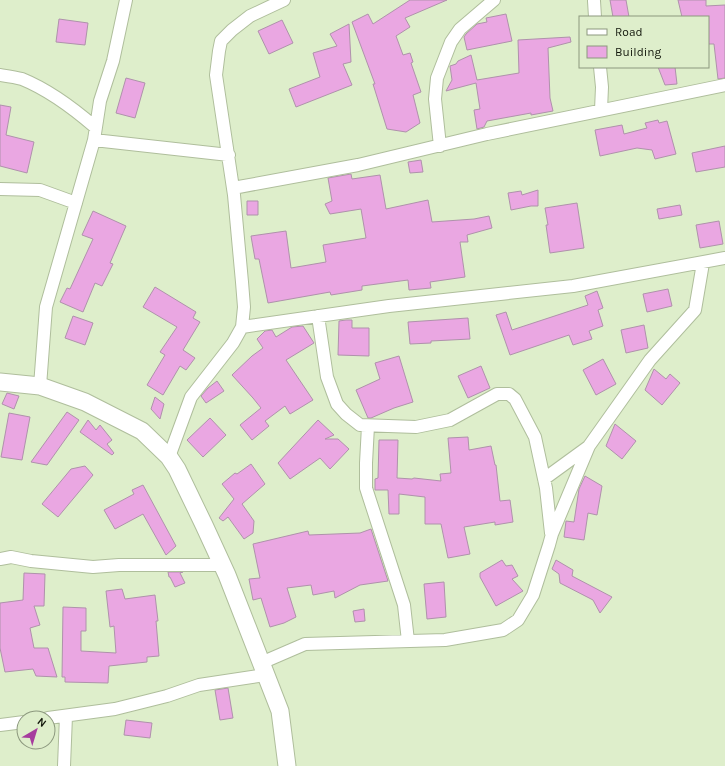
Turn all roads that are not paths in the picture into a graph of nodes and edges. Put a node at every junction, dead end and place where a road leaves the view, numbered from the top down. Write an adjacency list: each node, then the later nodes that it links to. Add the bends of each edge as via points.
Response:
1 (126, 0): 10 (street)
2 (284, 0): 13 (street, via 250,16 222,41 216,75)
3 (494, 0): 12 (street, via 460,29 451,42 437,78 435,98)
4 (594, 1): 5 (street)
5 (595, 16)
6 (600, 68): 9 (street)
7 (0, 75): 10 (street, via 20,78 47,92 75,109)
8 (725, 85): 9 (street)
9 (601, 110): 12 (street)
10 (95, 127): 11 (street)
11 (94, 140): 13 (street); 16 (street)
12 (440, 146): 14 (street, via 358,165)
13 (229, 155): 14 (street)
14 (233, 188): 20 (street, via 244,307)
15 (0, 189): 16 (street, via 40,190)
16 (76, 203): 22 (street, via 46,307)
17 (725, 258): 18 (street)
18 (703, 263): 19 (street, via 573,286); 24 (street, via 695,310 650,360)
19 (318, 316): 20 (street); 23 (street, via 327,377 337,404 360,425)
20 (242, 327): 25 (street, via 233,343 191,397)
21 (0, 382): 22 (main road)
22 (40, 386): 25 (main road, via 85,402 142,431)
23 (368, 426): 26 (street, via 416,427 450,420 497,394 509,394 515,399 536,437); 30 (street, via 366,488 404,605)
24 (589, 446): 26 (street); 27 (street)
25 (169, 457): 29 (main road)
26 (544, 479): 27 (street)
27 (552, 534): 30 (street, via 533,595 518,620 503,630 445,640)
28 (0, 558): 29 (street, via 12,557 93,567)
29 (222, 565): 31 (main road)
30 (408, 641): 31 (street, via 305,644)
31 (263, 669): 32 (street, via 115,709); 37 (main road, via 280,711)
32 (66, 716): 33 (street); 36 (street)
33 (56, 717)
34 (16, 723): 35 (street)
35 (0, 725)
36 (64, 766)
37 (287, 766)

